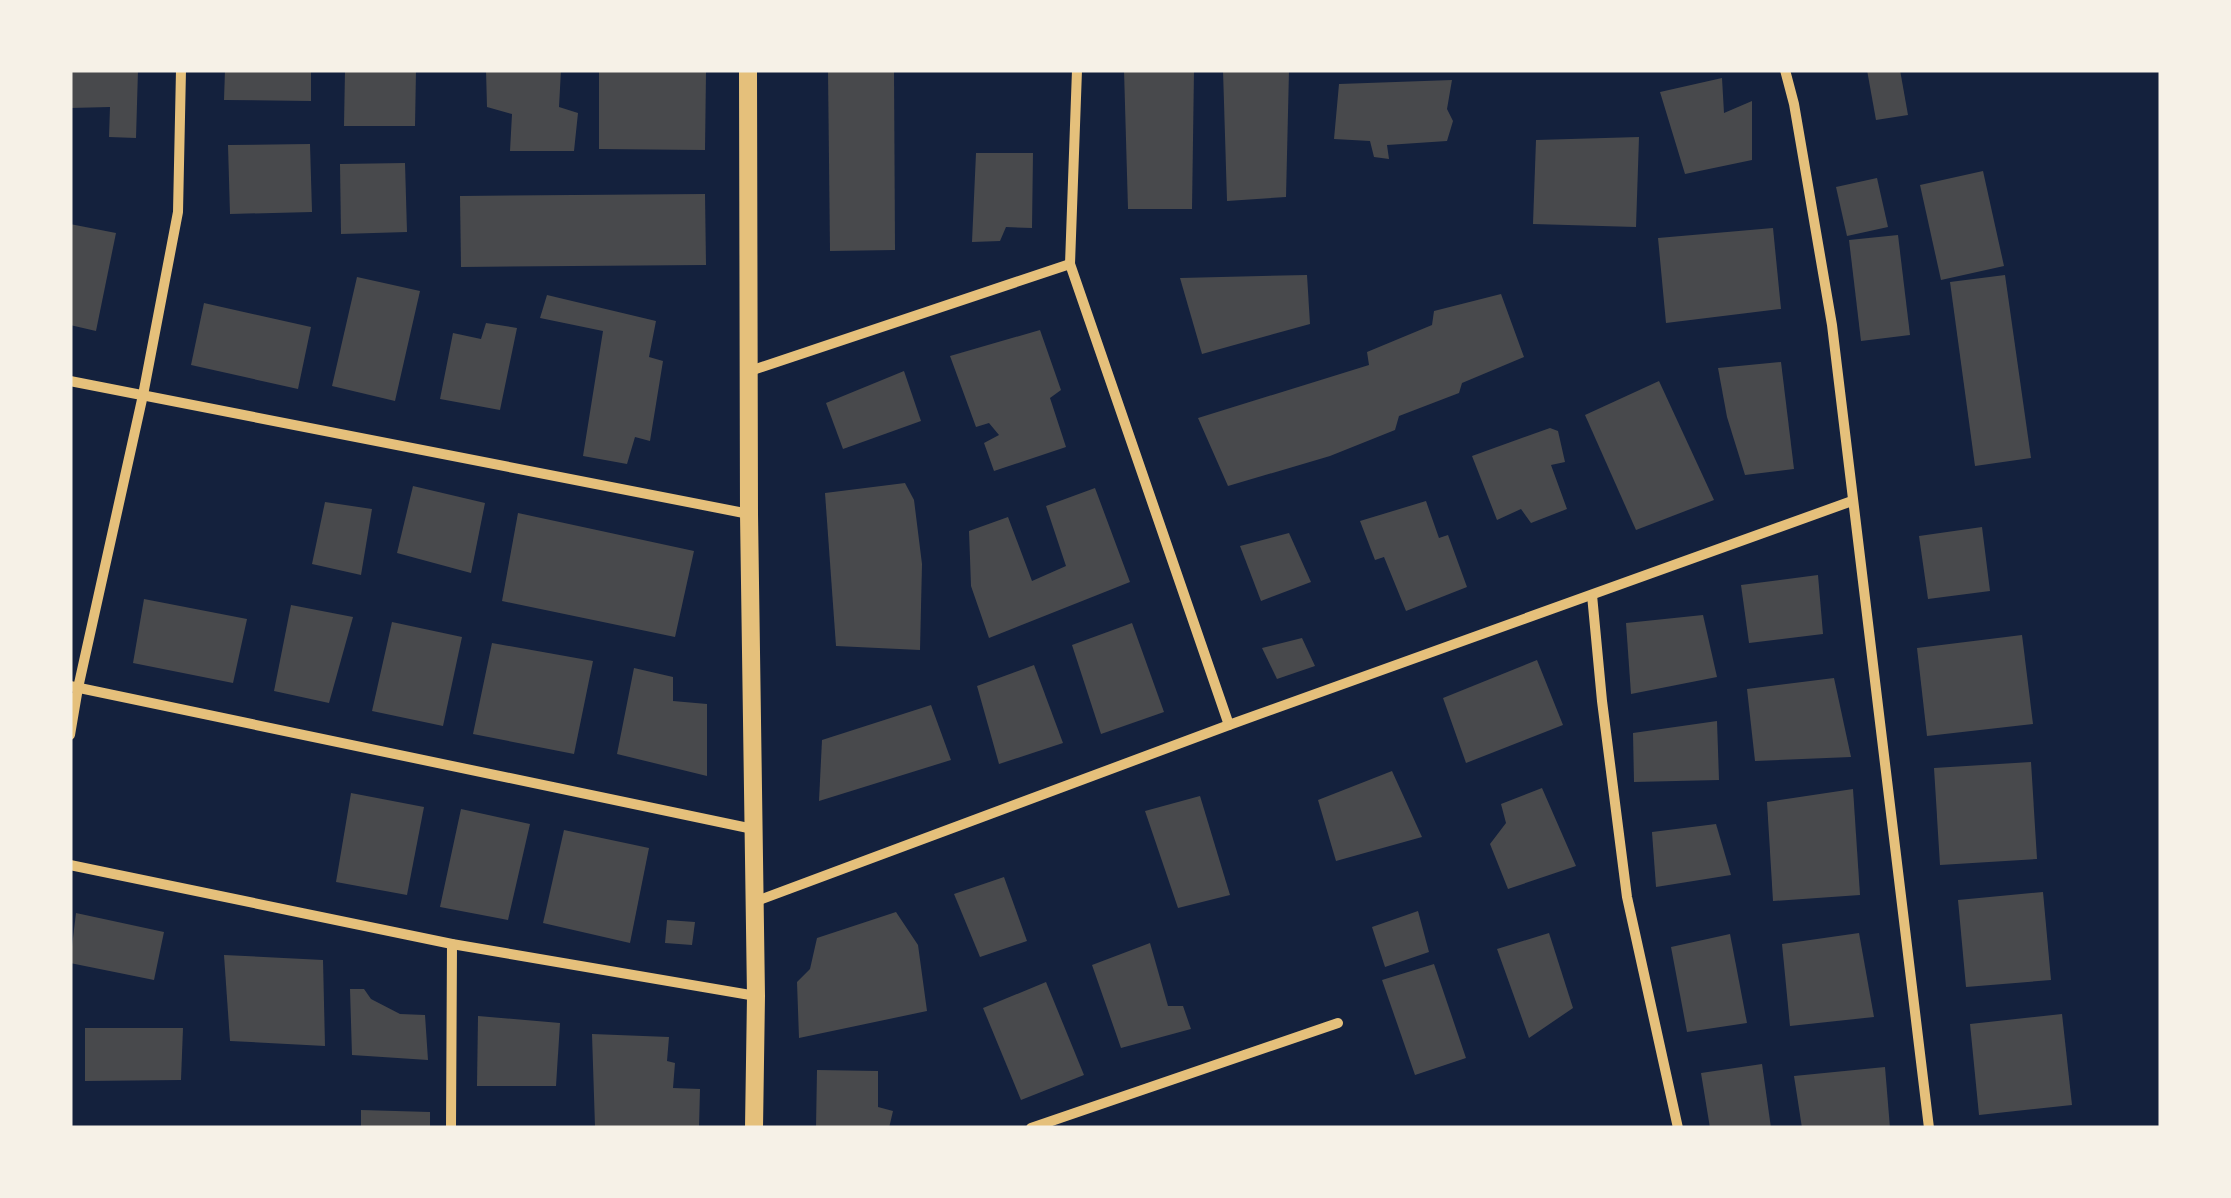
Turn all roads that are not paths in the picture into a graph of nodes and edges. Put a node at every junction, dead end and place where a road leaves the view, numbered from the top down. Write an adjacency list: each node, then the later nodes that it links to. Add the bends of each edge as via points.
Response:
1 (181, 70): 8 (street, via 178,212)
2 (748, 70): 6 (street)
3 (1077, 70): 5 (street)
4 (1785, 70): 9 (street, via 1832,324)
5 (1070, 264): 6 (street); 13 (street)
6 (750, 372): 10 (street)
7 (70, 380): 8 (street)
8 (142, 395): 10 (street); 12 (street)
9 (1852, 501): 11 (street); 25 (street)
10 (749, 514): 15 (street)
11 (1592, 595): 13 (street); 24 (street, via 1627,897)
12 (74, 687): 14 (street); 15 (street)
13 (1229, 725): 17 (street)
14 (70, 735)
15 (753, 829): 17 (street)
16 (70, 865): 18 (street)
17 (754, 902): 19 (street)
18 (452, 944): 19 (street); 21 (street)
19 (756, 996): 22 (street)
20 (1338, 1023): 23 (street)
21 (450, 1128)
22 (754, 1128)
23 (1031, 1128)
24 (1678, 1128)
25 (1929, 1128)

